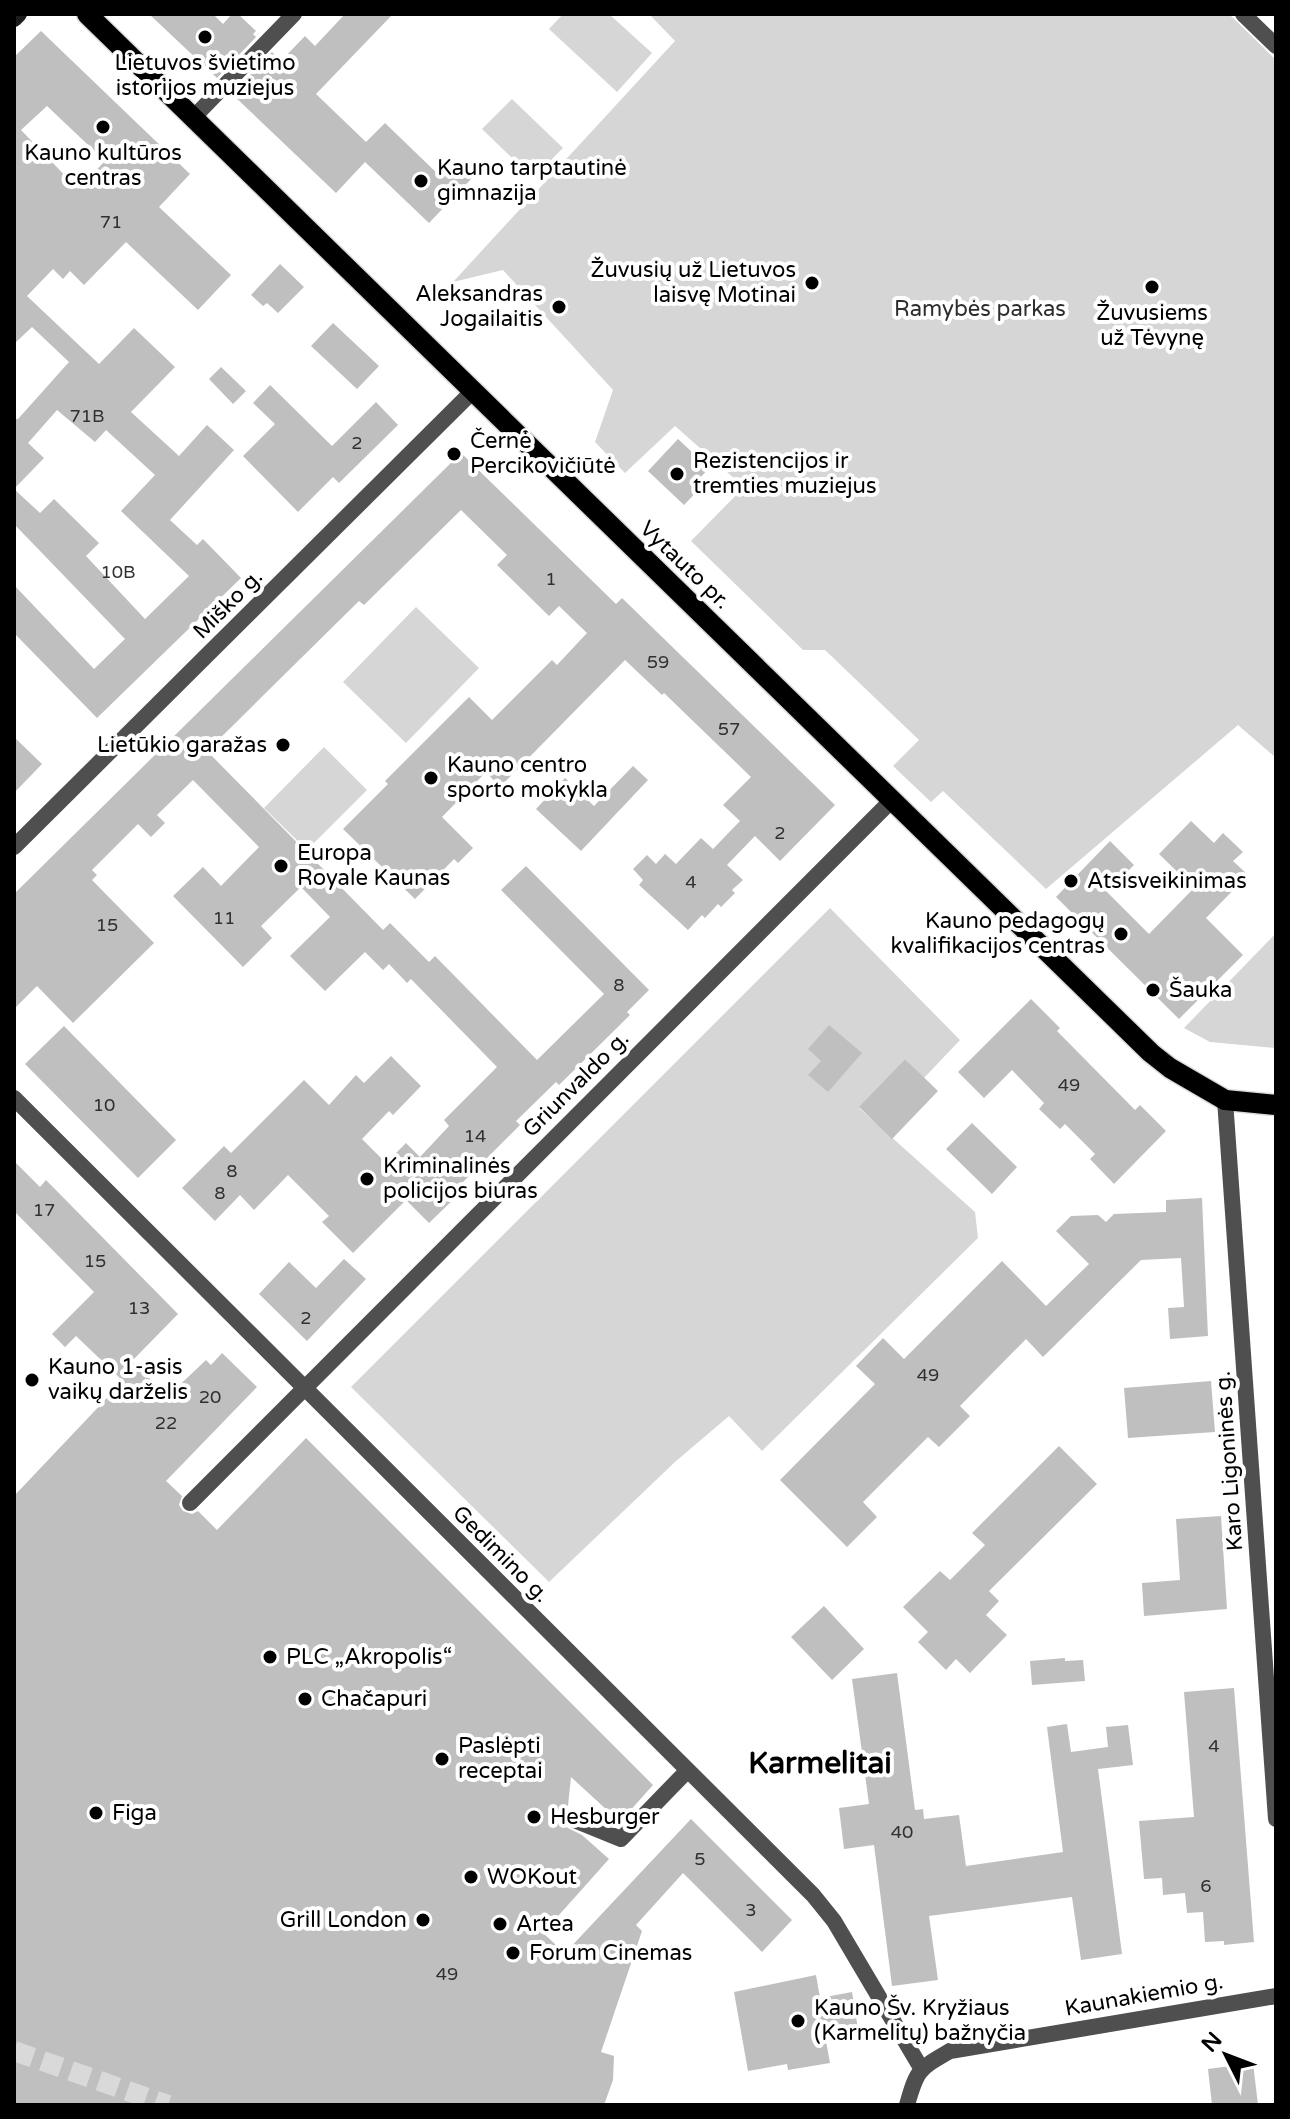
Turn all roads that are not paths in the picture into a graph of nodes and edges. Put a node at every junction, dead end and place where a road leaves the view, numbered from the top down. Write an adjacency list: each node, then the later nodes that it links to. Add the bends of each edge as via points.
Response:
1 (19, 14): 5 (street)
2 (87, 14): 7 (main road, Vytauto pr.)
3 (294, 14): 7 (street)
4 (1243, 14): 6 (street)
5 (14, 19)
6 (1276, 46)
7 (193, 118): 8 (main road, Vytauto pr.)
8 (473, 391): 9 (main road, Vytauto pr.); 10 (street, Miško g.)
9 (893, 799): 12 (main road, Vytauto pr., via 1151,1053); 14 (street, Griunvaldo g.)
10 (14, 847)
11 (14, 1098): 14 (street, Gedimino g.)
12 (1225, 1100): 13 (main road, Vytauto pr.); 18 (street, Karo Ligoninės g.)
13 (1276, 1105)
14 (304, 1387): 15 (street, Griunvaldo g.); 16 (street, Gedimino g.)
15 (190, 1503)
16 (687, 1771): 17 (street, via 621,1839); 20 (street, Gedimino g., via 834,1921)
17 (567, 1817)
18 (1276, 1819)
19 (1276, 1996): 20 (street, Kaunakiemio g., via 950,2051)
20 (921, 2068): 21 (street)
21 (907, 2105)

